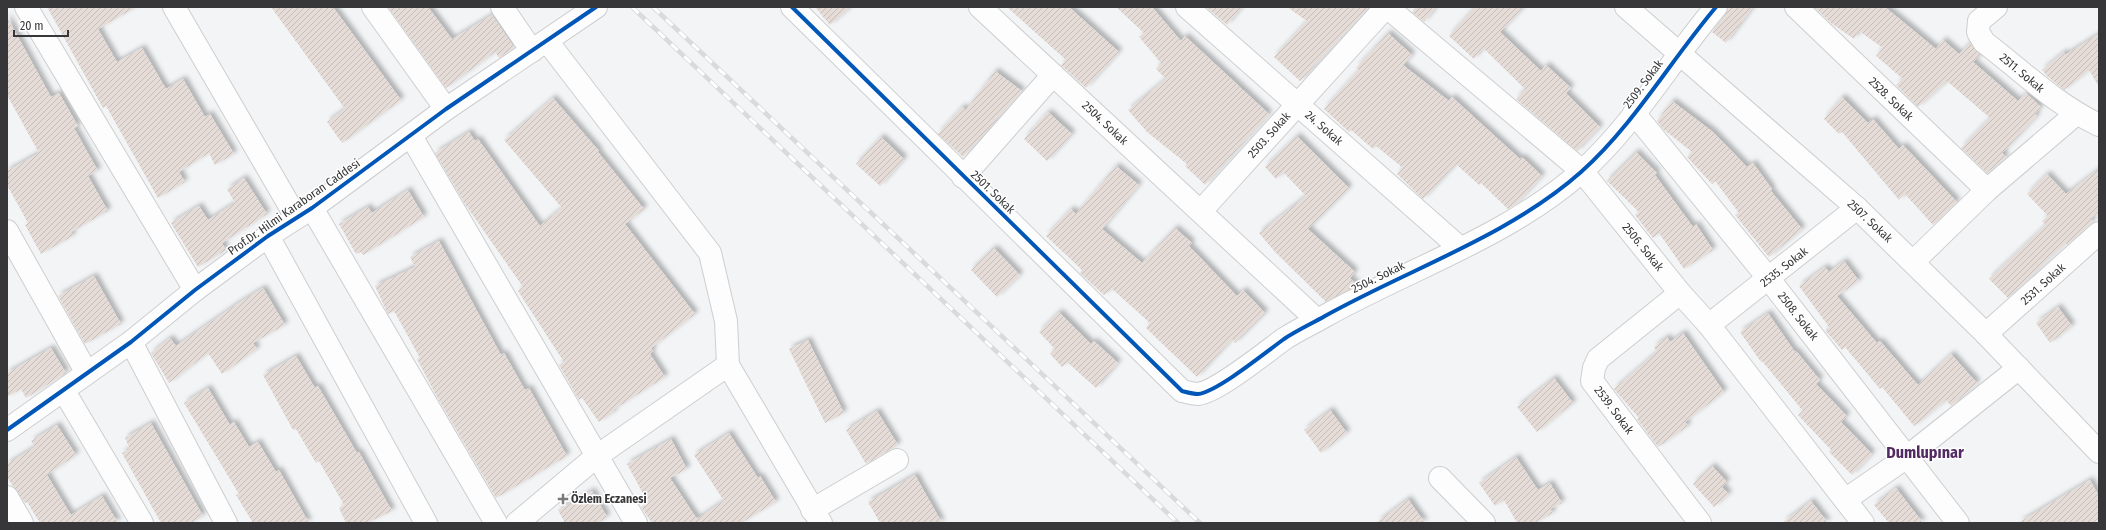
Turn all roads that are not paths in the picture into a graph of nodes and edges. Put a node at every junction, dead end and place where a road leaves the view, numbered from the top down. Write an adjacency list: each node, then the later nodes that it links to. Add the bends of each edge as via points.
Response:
1 (26, 7): 35 (street)
2 (174, 7): 28 (street)
3 (373, 7): 18 (street)
4 (502, 7): 14 (street)
5 (596, 7): 14 (street, Prof.Dr. Hilmi Karaboran Caddesi)
6 (792, 7): 24 (street, 2501. Sokak)
7 (980, 7): 16 (street, 2504. Sokak)
8 (1188, 7): 17 (street, 24. Sokak)
9 (1387, 7): 17 (street, 2503. Sokak); 23 (street, 2506. Sokak)
10 (1626, 7): 15 (street, 2507. Sokak)
11 (1796, 7): 25 (street, 2528. Sokak)
12 (1996, 7): 20 (street, 2511. Sokak, via 1979,21 1978,32 1984,42)
13 (1713, 8): 15 (street, 2509. Sokak)
14 (539, 46): 18 (street, Prof.Dr. Hilmi Karaboran Caddesi); 41 (street, via 710,253 726,321)
15 (1679, 53): 19 (street, 2509. Sokak); 26 (street, 2507. Sokak)
16 (1052, 75): 24 (street); 27 (street, 2504. Sokak)
17 (1297, 104): 27 (street, 2503. Sokak); 32 (street, 24. Sokak)
18 (446, 109): 22 (street, Prof.Dr. Hilmi Karaboran Caddesi)
19 (1634, 113): 23 (street, 2509. Sokak); 34 (street, 2508. Sokak)
20 (2076, 114): 21 (street, 2511. Sokak); 25 (street)
21 (2099, 125)
22 (411, 136): 28 (street, Prof.Dr. Hilmi Karaboran Caddesi); 48 (street)
23 (1582, 171): 32 (street, 2504. Sokak, via 1550,197 1510,222); 36 (street, 2506. Sokak)
24 (963, 177): 45 (street, 2501. Sokak)
25 (1987, 190): 33 (street)
26 (1858, 208): 33 (street, 2507. Sokak); 34 (street, 2535. Sokak)
27 (1201, 211): 37 (street, 2504. Sokak)
28 (304, 213): 31 (street, Prof.Dr. Hilmi Karaboran Caddesi); 59 (street)
29 (7, 231): 43 (street)
30 (2099, 233): 39 (street, 2531. Sokak)
31 (268, 236): 35 (street, Prof.Dr. Hilmi Karaboran Caddesi); 58 (street)
32 (1460, 248): 37 (street, 2504. Sokak, via 1364,294)
33 (1913, 262): 39 (street, 2507. Sokak)
34 (1769, 279): 38 (street, 2535. Sokak); 49 (street, 2508. Sokak)
35 (195, 290): 40 (street, Prof.Dr. Hilmi Karaboran Caddesi)
36 (1680, 293): 38 (street, 2506. Sokak); 63 (street, 2539. Sokak, via 1598,359 1592,381)
37 (1317, 320): 45 (street, 2504. Sokak, via 1285,338 1219,385 1198,394)
38 (1709, 324): 53 (street, 2506. Sokak)
39 (1986, 334): 42 (street, 2507. Sokak)
40 (131, 342): 43 (street, Prof.Dr. Hilmi Karaboran Caddesi); 57 (street)
41 (728, 365): 48 (street); 54 (street)
42 (2019, 368): 47 (street, 2507. Sokak); 49 (street)
43 (87, 373): 44 (street, Prof.Dr. Hilmi Karaboran Caddesi)
44 (64, 391): 46 (street, Prof.Dr. Hilmi Karaboran Caddesi); 56 (street)
45 (1182, 391)
46 (7, 430)
47 (2099, 452)
48 (597, 456): 60 (street); 61 (street)
49 (1907, 457): 53 (street); 65 (street, 2508. Sokak)
50 (897, 460): 54 (street)
51 (1440, 478): 62 (street)
52 (7, 497): 55 (street)
53 (1845, 500): 64 (street, 2506. Sokak)
54 (817, 516)
55 (22, 523)
56 (142, 523)
57 (226, 523)
58 (426, 523)
59 (496, 523)
60 (517, 523)
61 (636, 523)
62 (1484, 523)
63 (1700, 523)
64 (1863, 523)
65 (1958, 523)

